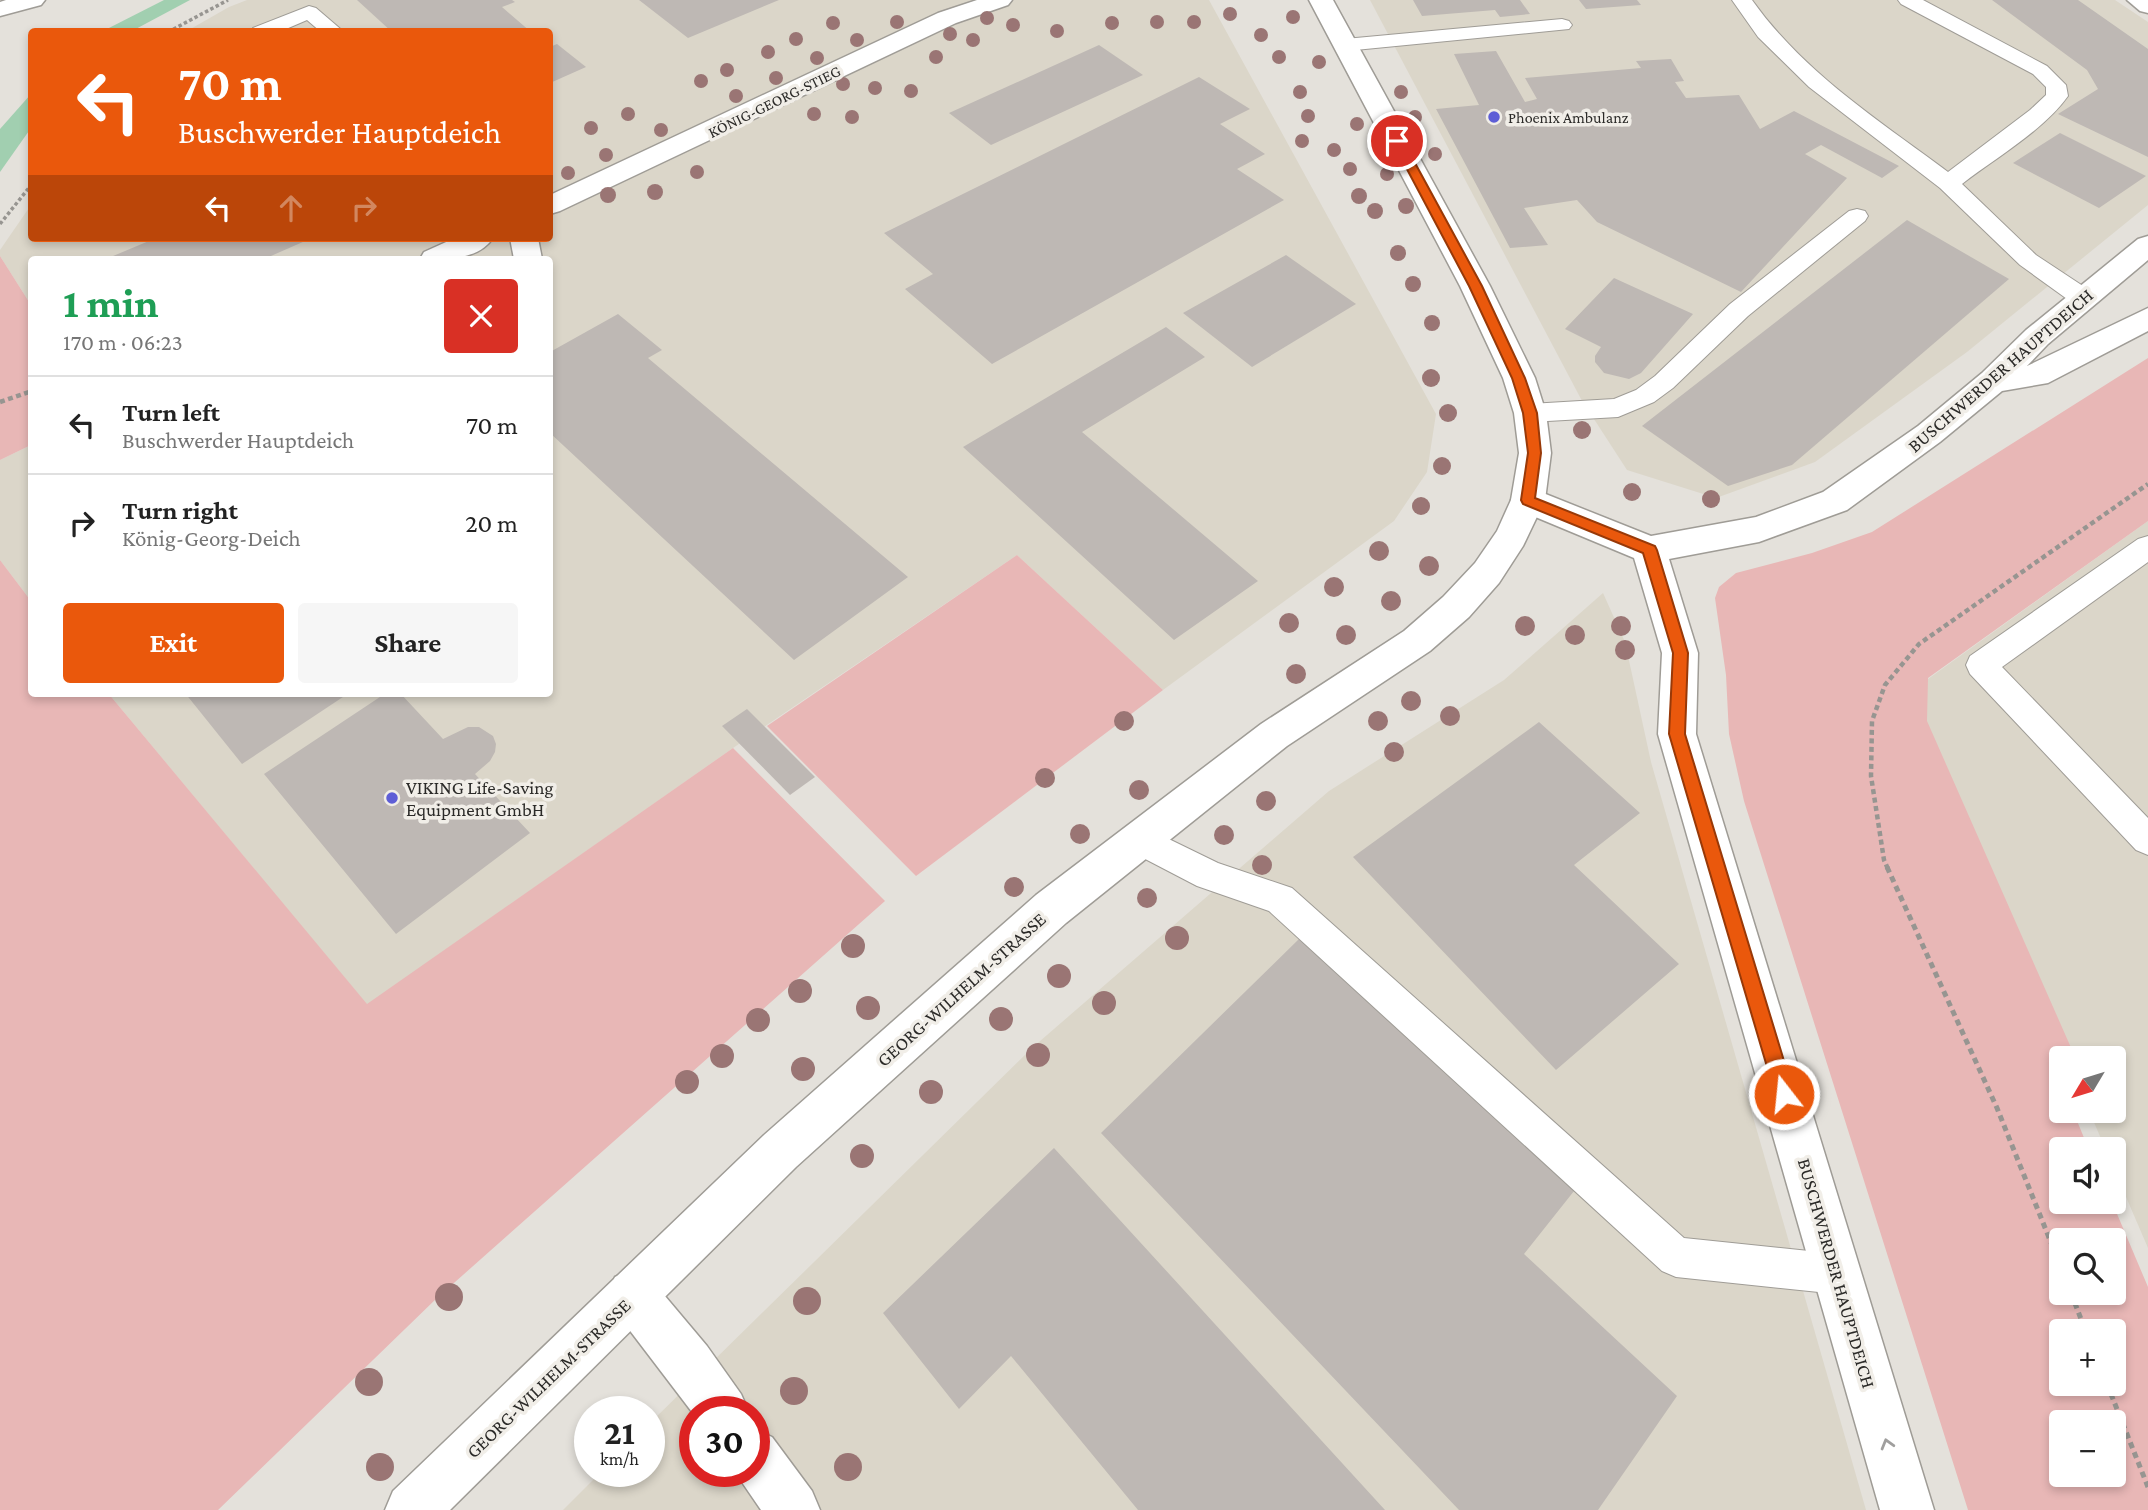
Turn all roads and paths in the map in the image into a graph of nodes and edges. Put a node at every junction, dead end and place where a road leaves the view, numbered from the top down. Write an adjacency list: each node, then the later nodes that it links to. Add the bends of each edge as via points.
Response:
1 (33, 0): 9 (main road)
2 (228, 0): 11 (path)
3 (1000, 0): 17 (main road, KÖNIG-GEORG-STIEG, via 947,18)
4 (1321, 0): 14 (main road, GEORG-WILHELM-STRASSE)
5 (1742, 0): 15 (lane, via 1765,33 1816,83)
6 (1908, 0): 15 (lane, via 2040,70 2056,85 2057,96 2038,116)
7 (2139, 0): 8 (main road)
8 (2148, 6)
9 (0, 9)
10 (1562, 25): 14 (lane)
11 (176, 28)
12 (270, 28): 13 (lane, via 309,12)
13 (329, 28)
14 (1345, 45): 28 (main road, GEORG-WILHELM-STRASSE, via 1475,286 1519,378)
15 (1948, 183): 23 (lane, via 2028,260)
16 (28, 189): 19 (path)
17 (553, 204)
18 (1857, 216): 28 (lane, via 1740,310 1645,396 1618,408)
19 (0, 224)
20 (470, 242): 22 (main road)
21 (2148, 245): 23 (main road, BUSCHWERDER HAUPTDEICH)
22 (440, 256)
23 (2083, 298): 25 (main road, BUSCHWERDER HAUPTDEICH)
24 (2148, 318): 25 (main road, via 2037,375)
25 (1993, 381): 32 (main road, BUSCHWERDER HAUPTDEICH, via 1889,465 1835,501 1759,529)
26 (28, 392): 27 (path)
27 (0, 402)
28 (1530, 413): 30 (main road, GEORG-WILHELM-STRASSE, via 1535,453)
29 (2148, 484): 35 (path, via 1919,644 1885,685 1872,721 1871,776 1884,860 1997,1108)
30 (1528, 500): 32 (main road); 33 (main road, GEORG-WILHELM-STRASSE, via 1487,573 1456,607 1417,640 1274,735)
31 (2148, 547): 34 (lane, via 1981,665)
32 (1650, 550): 36 (main road, BUSCHWERDER HAUPTDEICH, via 1680,653 1677,734)
33 (1138, 839): 36 (lane, via 1209,875 1280,899 1676,1257); 37 (main road, GEORG-WILHELM-STRASSE, via 1051,909 780,1151)
34 (2148, 840)
35 (2049, 1238)
36 (1838, 1274): 44 (main road, BUSCHWERDER HAUPTDEICH, one-way to 36)
37 (632, 1294): 38 (main road); 42 (main road, GEORG-WILHELM-STRASSE)
38 (712, 1396)
39 (2112, 1396): 41 (path)
40 (770, 1478): 43 (main road)
41 (2148, 1487)
42 (412, 1510)
43 (793, 1510)
44 (1907, 1510)

